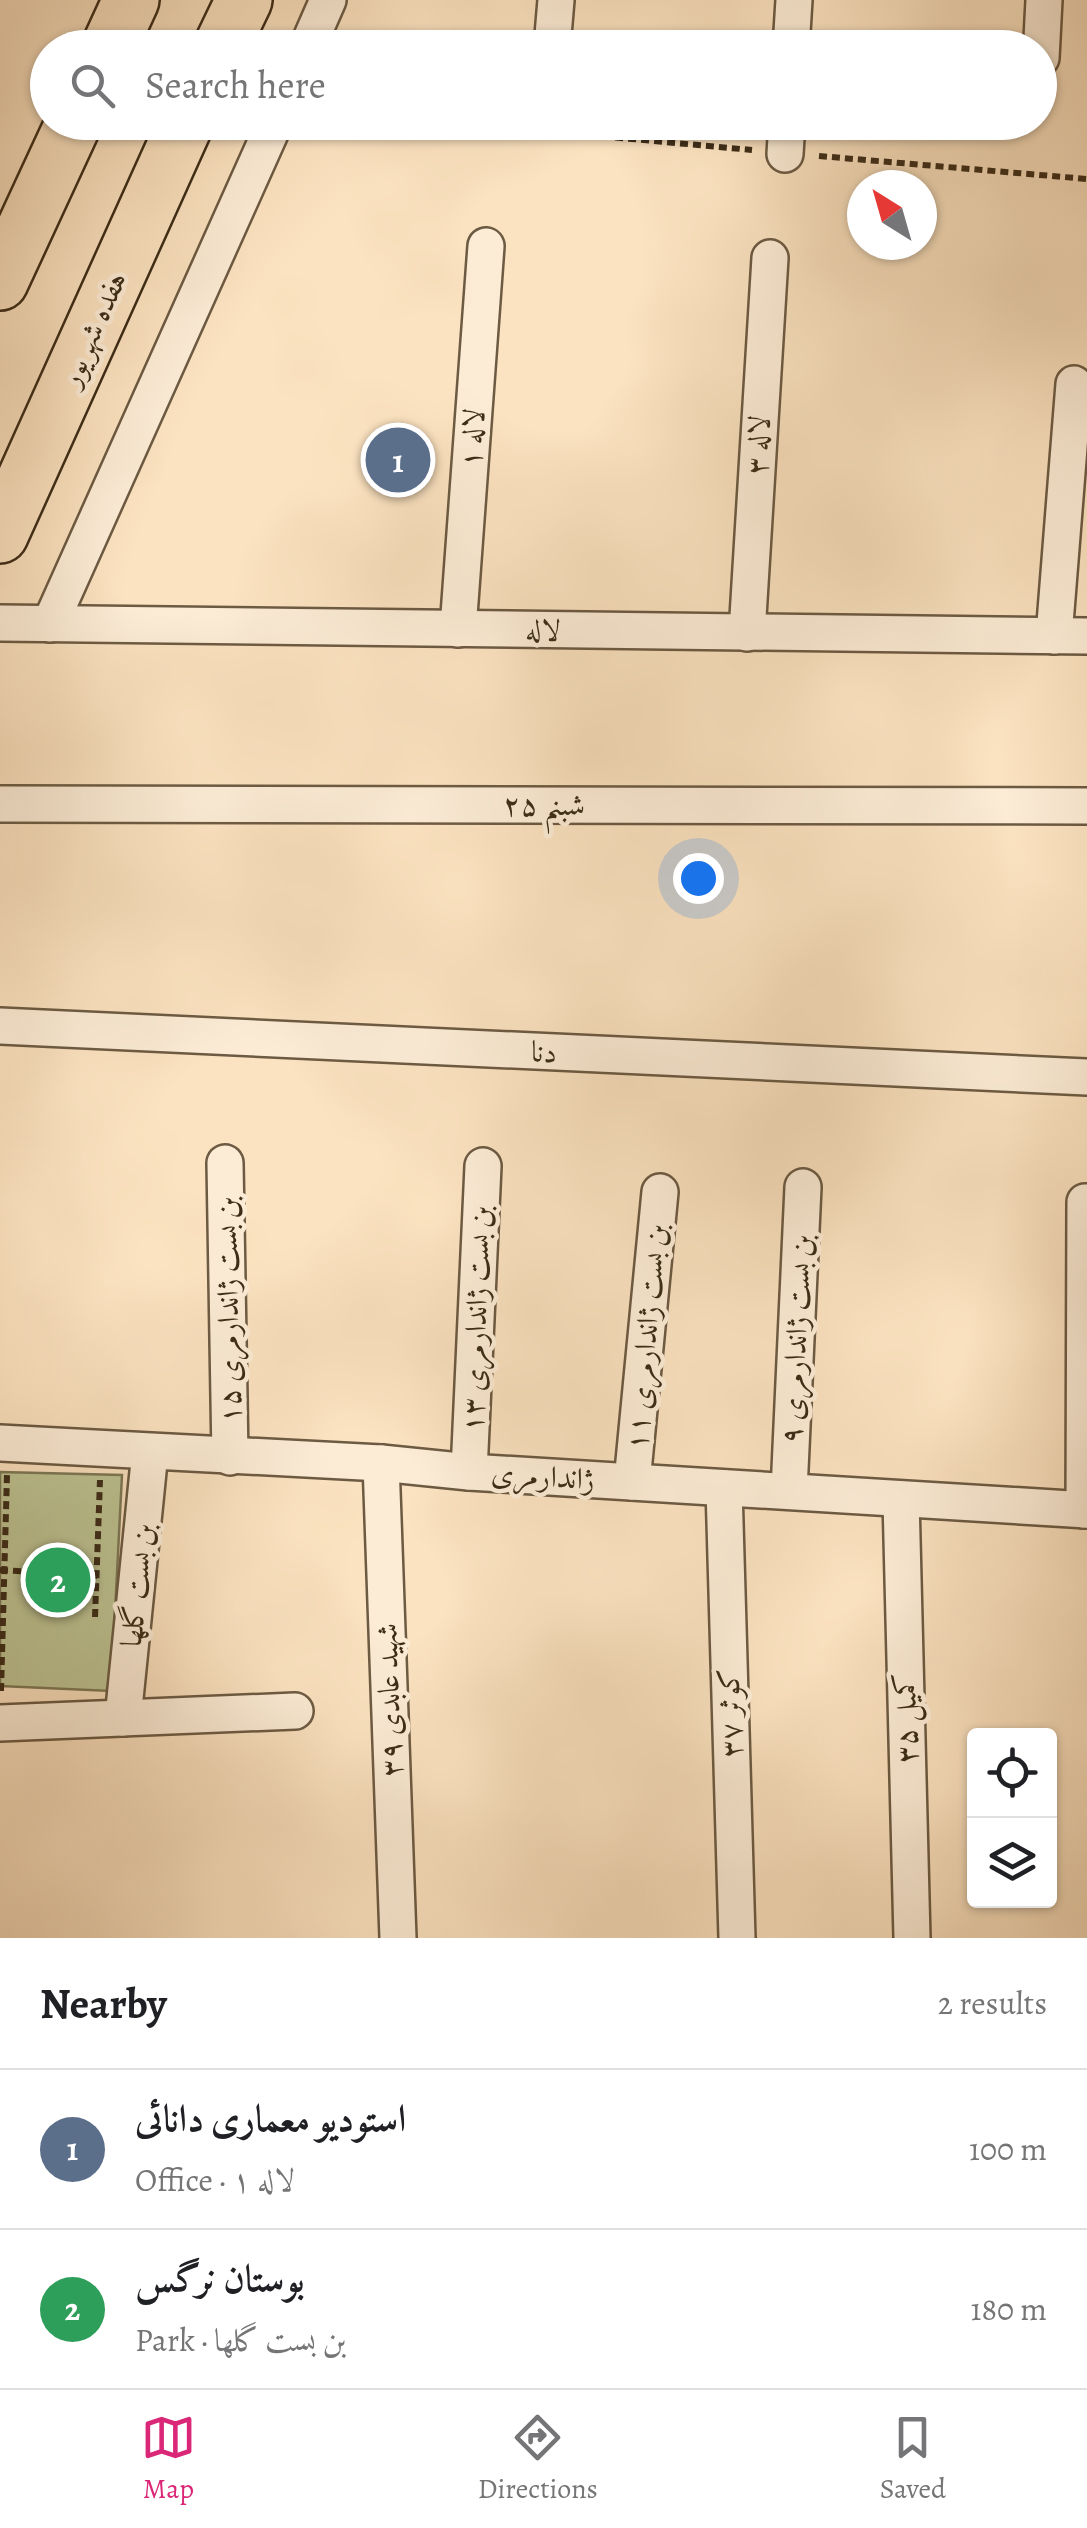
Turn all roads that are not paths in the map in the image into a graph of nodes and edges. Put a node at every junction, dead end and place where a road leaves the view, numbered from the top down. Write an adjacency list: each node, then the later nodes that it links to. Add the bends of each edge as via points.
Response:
1 (130, 0): 7 (main road)
2 (244, 0): 8 (main road)
3 (328, 0): 9 (street)
4 (556, 0): 10 (street)
5 (794, 0): 11 (street)
6 (1044, 0): 12 (street)
7 (116, 30)
8 (230, 30)
9 (315, 30)
10 (553, 30)
11 (792, 30)
12 (1042, 30)
13 (66, 140): 18 (main road)
14 (178, 140): 20 (main road, هفده شهریور)
15 (266, 140): 22 (street)
16 (486, 246): 23 (street, لاله ۱)
17 (770, 258): 24 (street, لاله ۳)
18 (0, 282)
19 (1074, 384): 25 (street)
20 (0, 535)
21 (0, 624): 22 (street, لاله)
22 (50, 624): 23 (street, لاله)
23 (458, 629): 24 (street, لاله)
24 (747, 632): 25 (street, لاله)
25 (1070, 636)
26 (0, 804): 27 (street, شبنم ۲۵)
27 (1087, 806)
28 (0, 1026): 29 (street, دنا)
29 (1087, 1077)
30 (226, 1163): 37 (street, بن بست ژاندارمری ۱۵)
31 (483, 1166): 39 (street, بن بست ژاندارمری ۱۳)
32 (804, 1187): 42 (street, بن بست ژاندارمری ۹)
33 (660, 1192): 40 (street, بن بست ژاندارمری ۱۱)
34 (1086, 1202): 44 (street)
35 (4, 1443): 36 (street, ژاندارمری)
36 (150, 1452): 37 (street, ژاندارمری); 46 (street, بن بست گلها)
37 (230, 1457): 38 (street, ژاندارمری)
38 (381, 1462): 39 (street, ژاندارمری); 48 (street, شهید عابدی ۳۹)
39 (470, 1472): 40 (street, ژاندارمری)
40 (632, 1482): 41 (street, ژاندارمری)
41 (724, 1488): 42 (street, ژاندارمری); 49 (street, کوثر ۳۷)
42 (789, 1492): 43 (street, ژاندارمری)
43 (901, 1498): 44 (street, ژاندارمری); 50 (street, کمیل ۳۵)
44 (1085, 1510)
45 (295, 1712): 46 (street)
46 (122, 1718): 47 (street)
47 (0, 1723)
48 (398, 1938)
49 (736, 1938)
50 (912, 1938)

